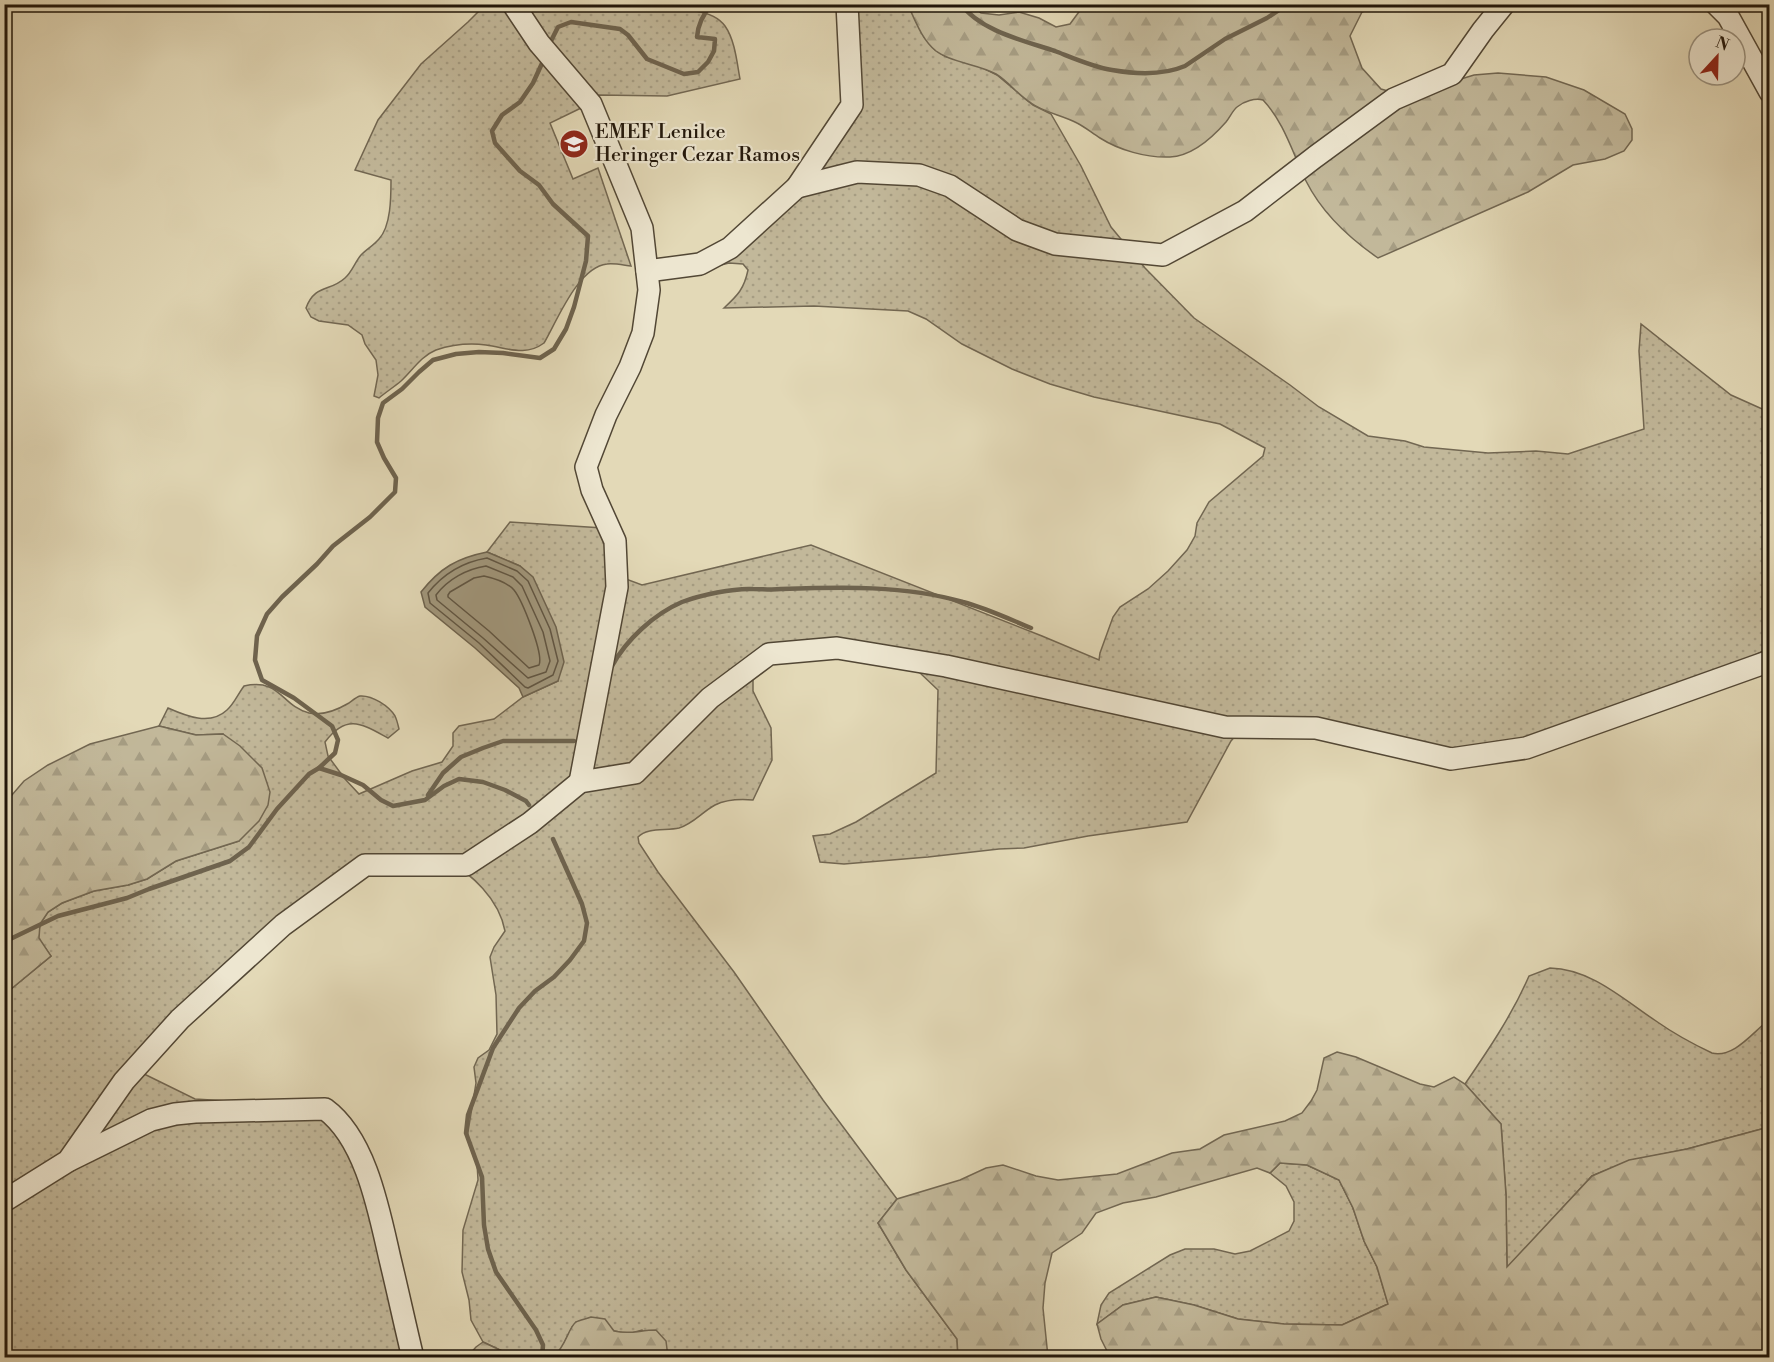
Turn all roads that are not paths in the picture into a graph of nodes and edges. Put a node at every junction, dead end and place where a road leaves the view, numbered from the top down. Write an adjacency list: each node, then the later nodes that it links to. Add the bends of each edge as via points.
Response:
1 (513, 4): 7 (street, via 539,43 591,104 642,228)
2 (847, 4): 6 (street, via 852,105)
3 (1504, 4): 6 (street, via 1452,74 1394,99 1245,212 1162,255 1054,244 1017,230 950,186 919,175 857,172)
4 (1716, 4): 5 (street, via 1728,16)
5 (1770, 92)
6 (797, 188): 7 (street, via 730,248 700,264)
7 (647, 271): 9 (street, via 650,290 643,333 586,467 615,541 616,587)
8 (1770, 661): 9 (street, via 1526,748 1451,759 1316,728 1225,727 946,666 837,648 769,654 710,698 635,773)
9 (580, 782): 10 (street, via 530,823 466,865 365,865 310,905 155,1045 124,1081)
10 (68, 1161): 11 (street); 12 (street, via 151,1120 175,1114 325,1109 338,1119 374,1189)
11 (4, 1201)
12 (413, 1358)

